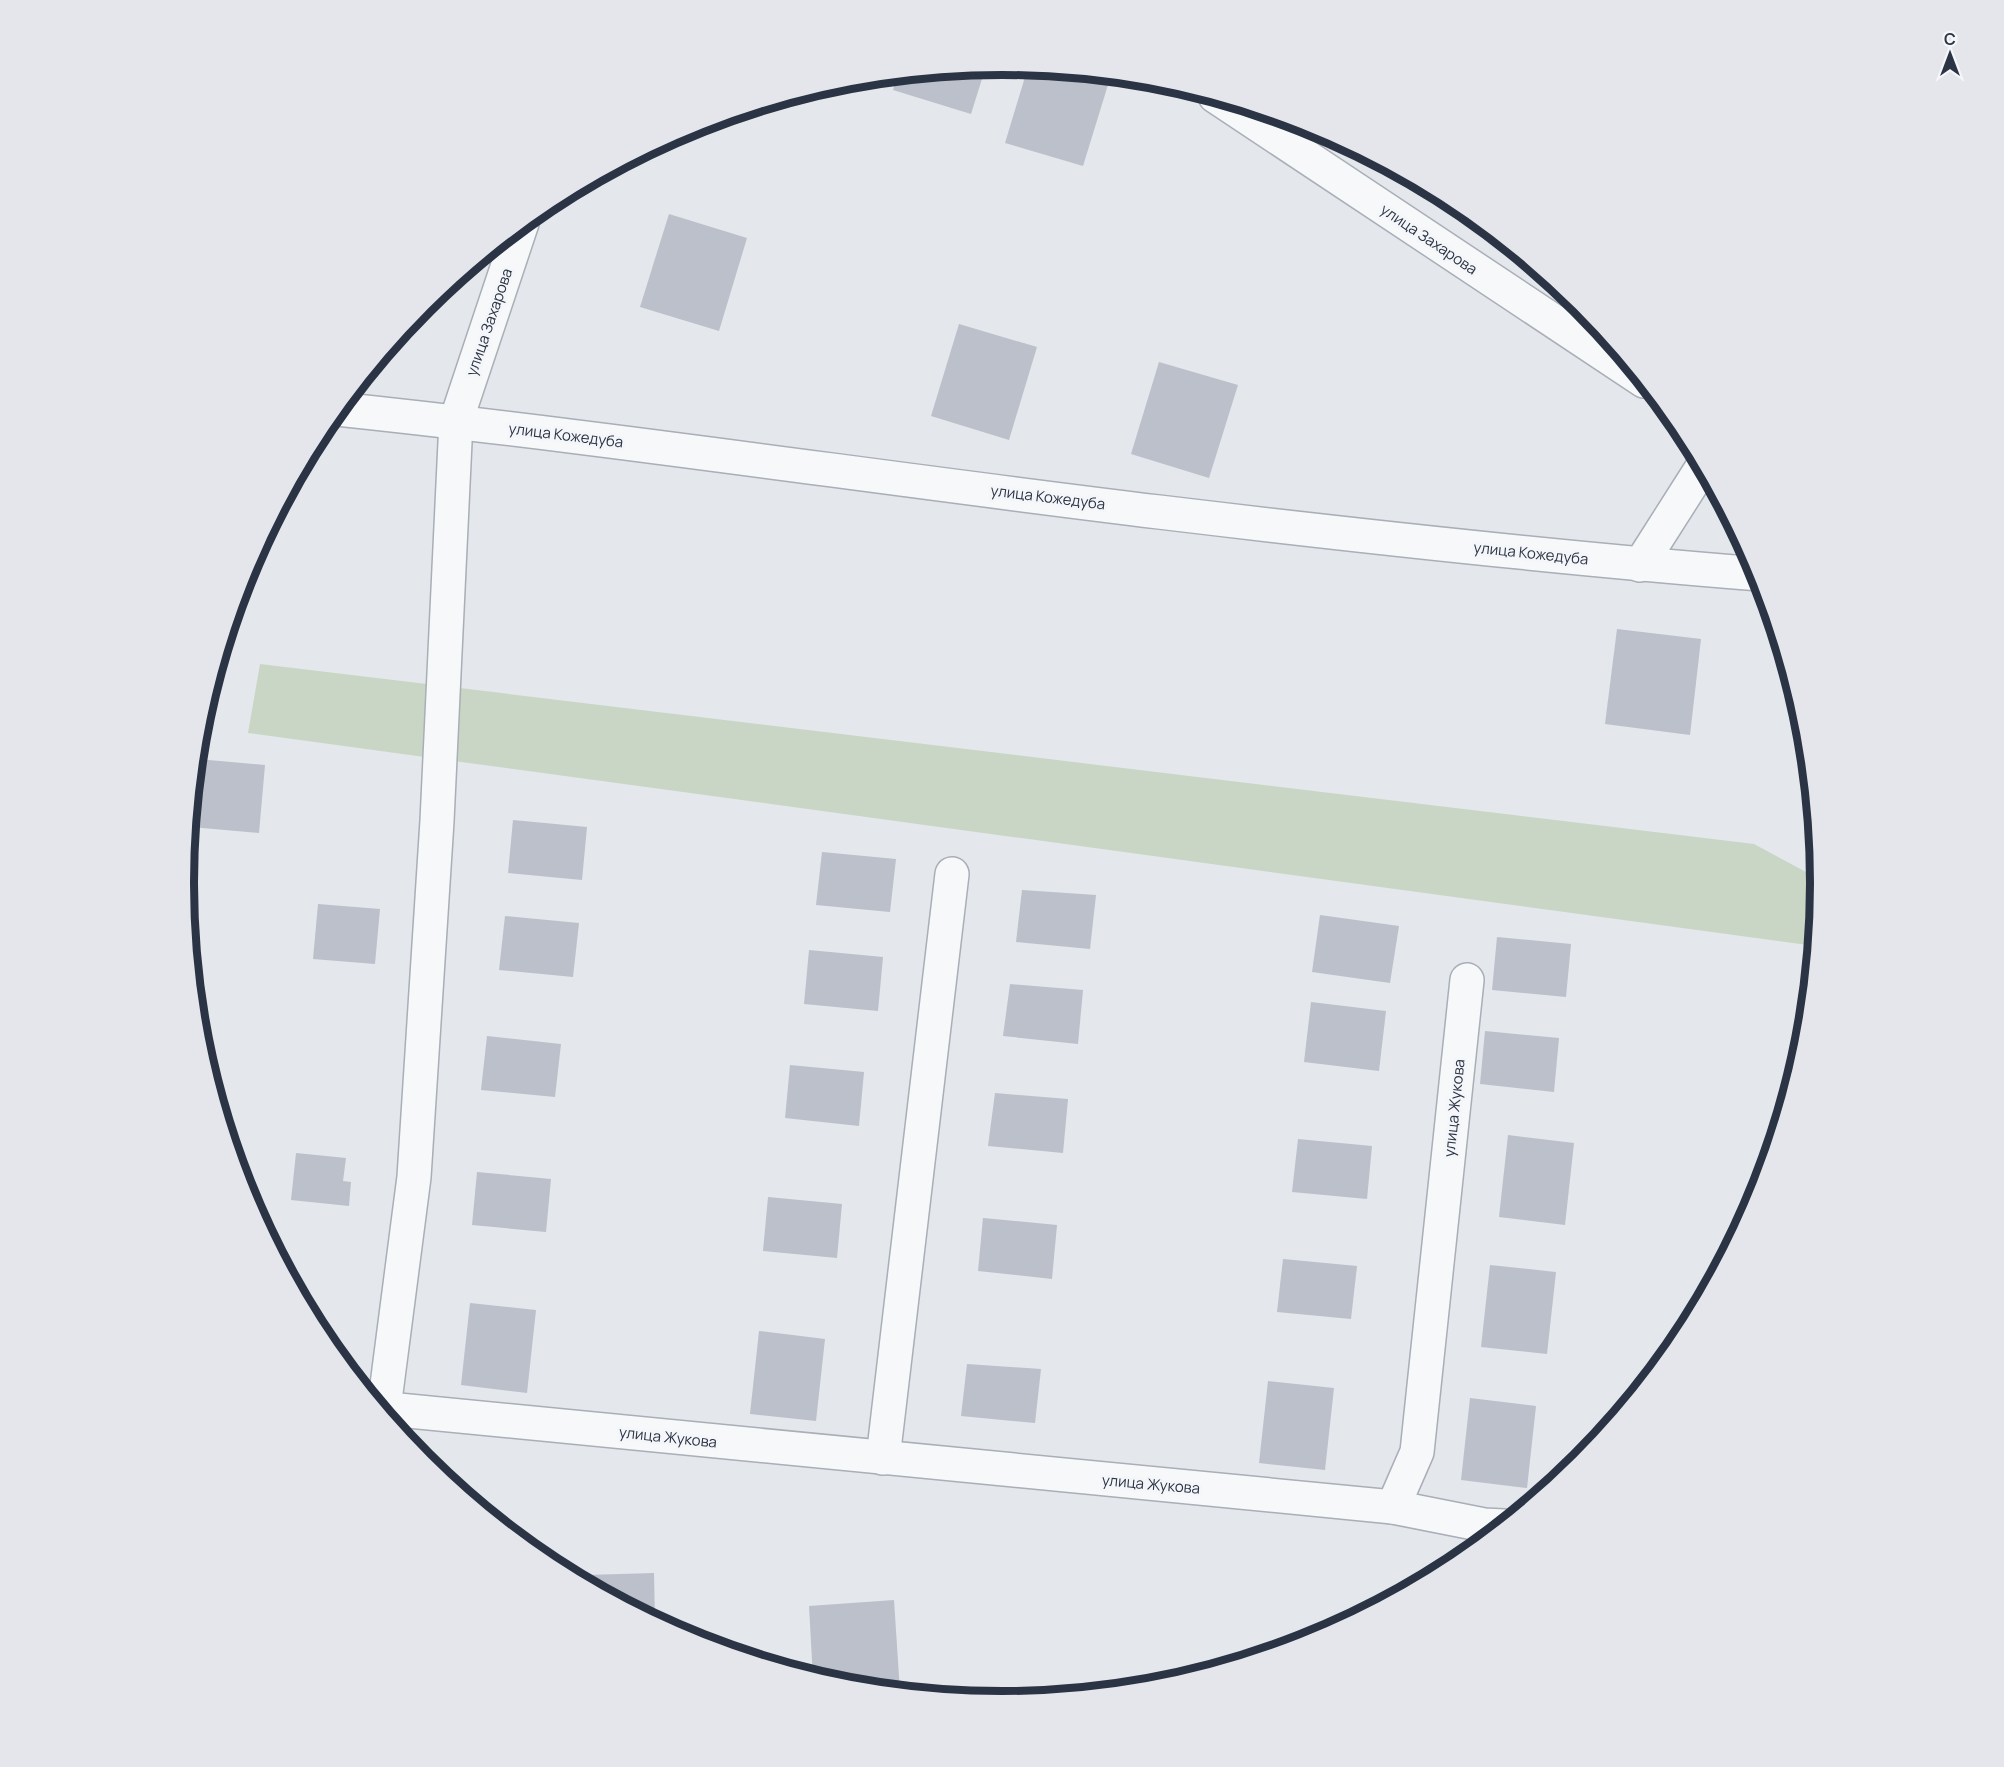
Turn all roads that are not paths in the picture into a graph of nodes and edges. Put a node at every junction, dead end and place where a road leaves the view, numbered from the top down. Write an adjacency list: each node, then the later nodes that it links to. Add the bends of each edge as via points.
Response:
1 (1237, 111): 3 (street, улица Захарова)
2 (517, 237): 5 (street, улица Захарова)
3 (1625, 368)
4 (347, 410): 5 (street, улица Кожедуба)
5 (456, 421): 7 (street, улица Кожедуба, via 1159,512); 11 (street, улица Захарова, via 437,821 414,1177)
6 (1698, 473): 7 (street)
7 (1640, 565): 8 (street, улица Кожедуба)
8 (1749, 573)
9 (952, 874): 13 (street)
10 (1467, 980): 14 (street, улица Жукова, via 1417,1452)
11 (382, 1402)
12 (388, 1410): 13 (street, улица Жукова)
13 (883, 1458): 14 (street, улица Жукова)
14 (1393, 1507): 15 (street)
15 (1493, 1525)

